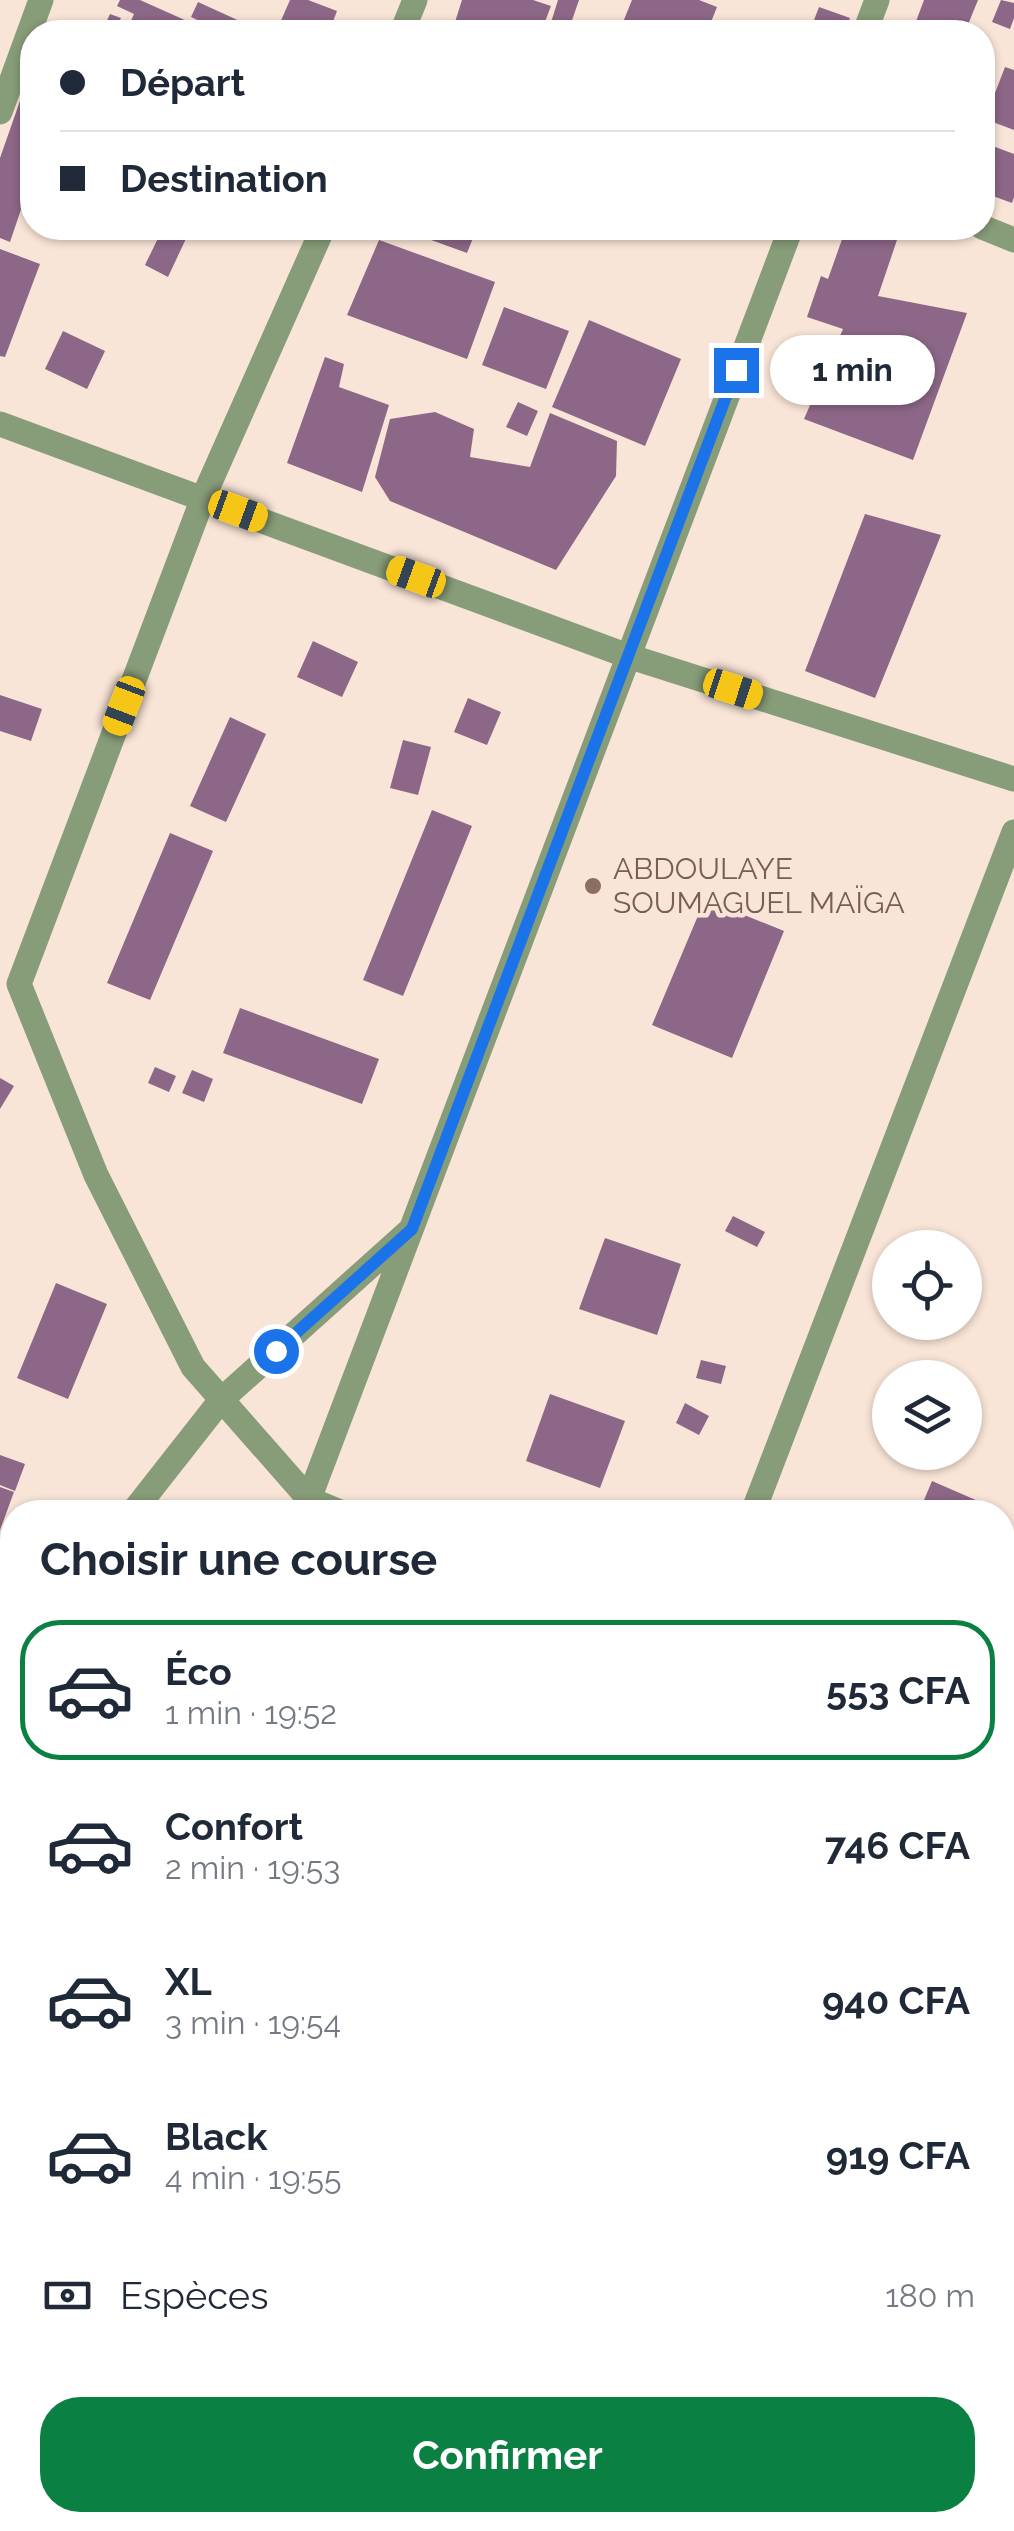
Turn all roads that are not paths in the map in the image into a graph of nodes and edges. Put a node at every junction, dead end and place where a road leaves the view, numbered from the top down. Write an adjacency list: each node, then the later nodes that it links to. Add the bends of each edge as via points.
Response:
1 (18, 55): 2 (street)
2 (0, 112)
3 (318, 240): 6 (street)
4 (786, 240): 7 (street)
5 (0, 424): 6 (street)
6 (203, 498): 7 (street); 10 (street)
7 (628, 656): 8 (street); 11 (street)
8 (1014, 779)
9 (1014, 832): 16 (street)
10 (9, 980): 12 (street, via 96,1175 193,1367)
11 (412, 1229): 12 (street); 15 (street)
12 (222, 1400): 13 (street); 14 (street)
13 (143, 1500)
14 (302, 1500)
15 (309, 1500)
16 (758, 1500)

